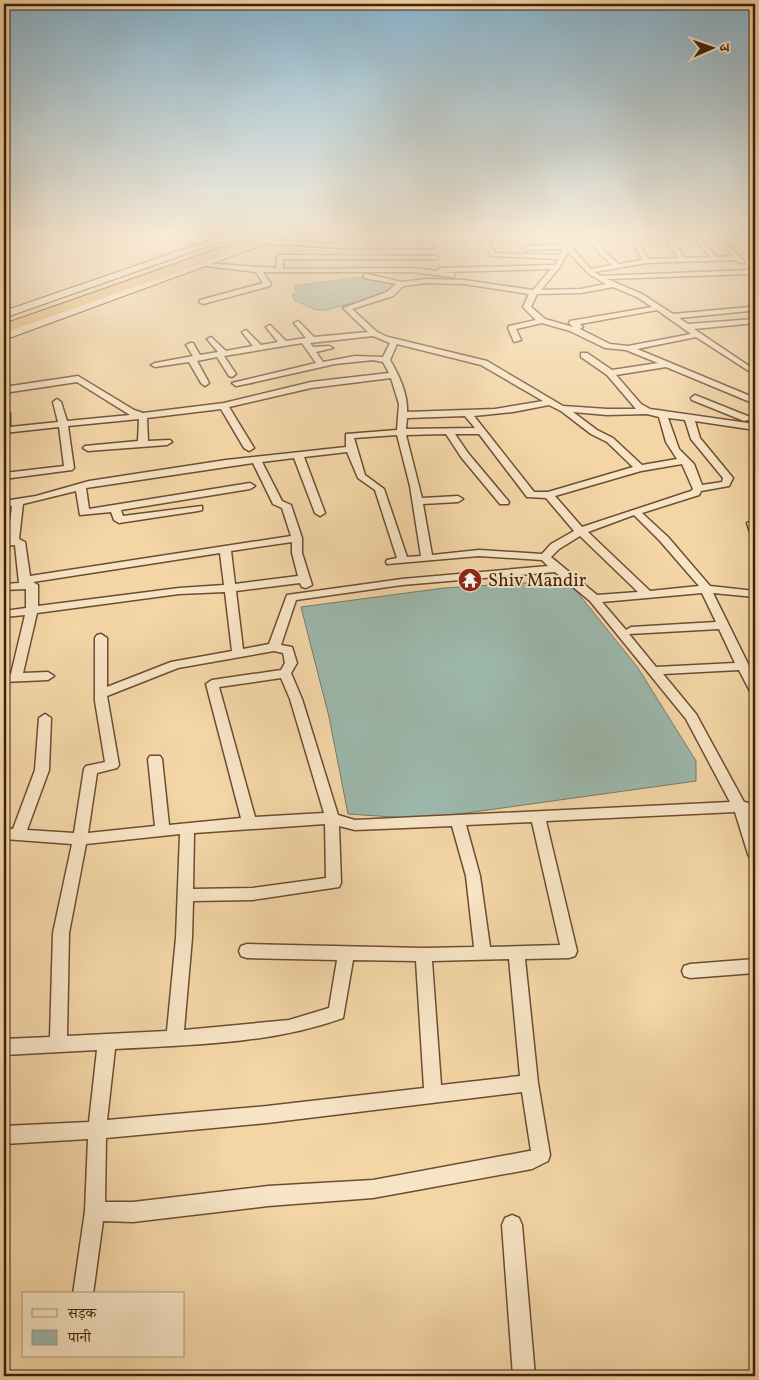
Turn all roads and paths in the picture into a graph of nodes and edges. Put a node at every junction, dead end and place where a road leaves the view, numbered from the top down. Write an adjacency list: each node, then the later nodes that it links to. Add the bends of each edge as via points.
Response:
1 (48, 300): 12 (street)
2 (60, 300): 14 (highway)
3 (85, 300): 20 (highway)
4 (97, 300): 25 (street)
5 (209, 300): 9 (street)
6 (370, 300): 23 (street, via 347,308)
7 (529, 300): 15 (street, via 527,307)
8 (646, 300): 10 (street)
9 (203, 302)
10 (657, 308): 13 (street); 21 (street, via 573,323 579,327)
11 (748, 309): 13 (street)
12 (4, 315)
13 (670, 317): 19 (street)
14 (4, 321)
15 (542, 321): 21 (street); 27 (street, via 512,328)
16 (755, 321): 19 (street)
17 (298, 323): 28 (street)
18 (270, 327): 30 (street)
19 (685, 328): 24 (street)
20 (4, 329)
21 (573, 329): 34 (street, via 608,346)
22 (246, 332): 32 (street)
23 (374, 334): 28 (street); 29 (street)
24 (696, 335): 34 (street); 44 (street)
25 (4, 336)
26 (211, 339): 36 (street)
27 (517, 340)
28 (308, 341): 30 (street); 35 (street)
29 (395, 341): 39 (street); 55 (street, via 484,363)
30 (284, 344): 32 (street)
31 (190, 345): 38 (street)
32 (259, 348): 36 (street)
33 (329, 348): 35 (street)
34 (628, 348): 40 (street)
35 (310, 350): 43 (street)
36 (222, 354): 38 (street); 47 (street)
37 (584, 355): 45 (street)
38 (195, 358): 42 (street); 49 (street)
39 (386, 360): 43 (street, via 378,357); 48 (street)
40 (665, 364): 45 (street); 53 (street)
41 (755, 364): 44 (street)
42 (155, 365)
43 (321, 365): 50 (street)
44 (743, 366): 46 (street)
45 (610, 373): 58 (street, via 638,406)
46 (755, 373)
47 (232, 374)
48 (393, 375): 56 (street, via 312,386); 60 (street, via 403,404)
49 (205, 383)
50 (236, 383)
51 (4, 390): 63 (street, via 78,379)
52 (695, 398): 66 (street, via 748,420)
53 (755, 401)
54 (57, 402): 65 (street)
55 (550, 402): 57 (street); 61 (street, via 529,408)
56 (224, 406): 63 (street); 74 (street)
57 (561, 408): 58 (street); 79 (street, via 610,440)
58 (647, 411): 62 (street)
59 (6, 413): 67 (street)
60 (402, 415): 61 (street); 70 (street)
61 (469, 415): 69 (street)
62 (663, 415): 64 (street); 78 (street, via 670,440)
63 (143, 416): 65 (street); 72 (street)
64 (689, 417): 66 (street); 83 (street, via 696,440 728,478 726,484)
65 (63, 423): 67 (street); 80 (street, via 69,468)
66 (751, 426)
67 (4, 430)
68 (448, 431): 69 (street); 70 (street); 88 (street)
69 (481, 431): 84 (street, via 531,495)
70 (401, 432): 75 (street, via 349,436); 86 (street)
71 (167, 442): 72 (street)
72 (143, 444): 73 (street)
73 (88, 448)
74 (249, 448)
75 (350, 449): 76 (street); 102 (street, via 361,476 379,489)
76 (298, 455): 77 (street); 92 (street)
77 (256, 460): 82 (street); 97 (street, via 278,504 286,505)
78 (682, 461): 79 (street); 83 (street, via 689,464)
79 (640, 468): 84 (street)
80 (4, 476)
81 (250, 486): 90 (street)
82 (81, 487): 87 (street); 90 (street, via 84,513)
83 (698, 489): 93 (street, via 695,493)
84 (549, 495): 95 (street)
85 (458, 499): 86 (street)
86 (418, 501): 100 (street)
87 (18, 502): 89 (street); 98 (street)
88 (504, 502)
89 (4, 504)
90 (115, 508): 91 (street, via 118,520)
91 (198, 508)
92 (320, 513)
93 (637, 513): 95 (street); 109 (street, via 688,565)
94 (755, 522): 96 (street, via 752,523)
95 (580, 531): 101 (street, via 551,548); 112 (street)
96 (755, 532)
97 (297, 538): 99 (street); 105 (street, via 296,553)
98 (8, 542): 106 (street, via 20,542)
99 (225, 550): 106 (street); 108 (street)
100 (427, 557): 101 (street, via 478,553); 102 (street)
101 (545, 557): 104 (street)
102 (403, 560): 103 (street)
103 (391, 562)
104 (558, 568): 110 (street); 113 (street)
105 (303, 579): 108 (street); 110 (street)
106 (25, 582): 107 (street); 114 (street, via 32,586)
107 (4, 587)
108 (230, 588): 114 (street, via 180,591); 120 (street)
109 (706, 589): 111 (street); 112 (street); 116 (street)
110 (311, 594): 119 (street, via 291,597)
111 (755, 594)
112 (648, 595): 113 (street)
113 (594, 599): 122 (street)
114 (32, 610): 115 (street); 125 (street)
115 (4, 614)
116 (723, 625): 117 (street); 121 (street)
117 (631, 631)
118 (101, 638): 127 (street)
119 (274, 647): 120 (street); 123 (street, via 288,650 291,663)
120 (238, 653): 127 (street, via 175,665)
121 (744, 666): 122 (street); 126 (street)
122 (652, 671): 130 (street, via 691,717)
123 (285, 673): 133 (street); 135 (street, via 212,684)
124 (48, 676): 125 (street)
125 (10, 678)
126 (754, 685)
127 (101, 694): 139 (street, via 112,765 91,769)
128 (45, 718): 138 (street, via 42,770)
129 (155, 759): 137 (street)
130 (740, 807): 131 (street); 132 (street); 140 (street)
131 (755, 809)
132 (538, 817): 134 (street); 143 (street, via 569,951)
133 (332, 818): 134 (street, via 355,825); 135 (street); 141 (street, via 334,883 254,894)
134 (458, 820): 145 (street, via 473,876)
135 (250, 822): 136 (street)
136 (187, 829): 137 (street); 141 (street)
137 (163, 832): 139 (street)
138 (11, 835): 139 (street)
139 (80, 839): 151 (street, via 60,933)
140 (755, 854)
141 (186, 895): 149 (street)
142 (247, 951): 144 (street)
143 (516, 952): 145 (street); 153 (street)
144 (346, 953): 146 (street); 149 (street, via 337,1013 289,1027)
145 (483, 953): 146 (street)
146 (424, 955): 154 (street)
147 (755, 966): 148 (street)
148 (690, 970)
149 (175, 1038): 150 (street)
150 (107, 1041): 151 (street); 155 (street)
151 (58, 1044): 152 (street)
152 (4, 1047)
153 (529, 1083): 154 (street); 157 (street, via 541,1155 532,1160 374,1189 268,1196 133,1212)
154 (433, 1095): 155 (street)
155 (98, 1131): 156 (street); 157 (street)
156 (4, 1135)
157 (95, 1211): 159 (street)
158 (512, 1225): 160 (street)
159 (82, 1292)
160 (524, 1376)

